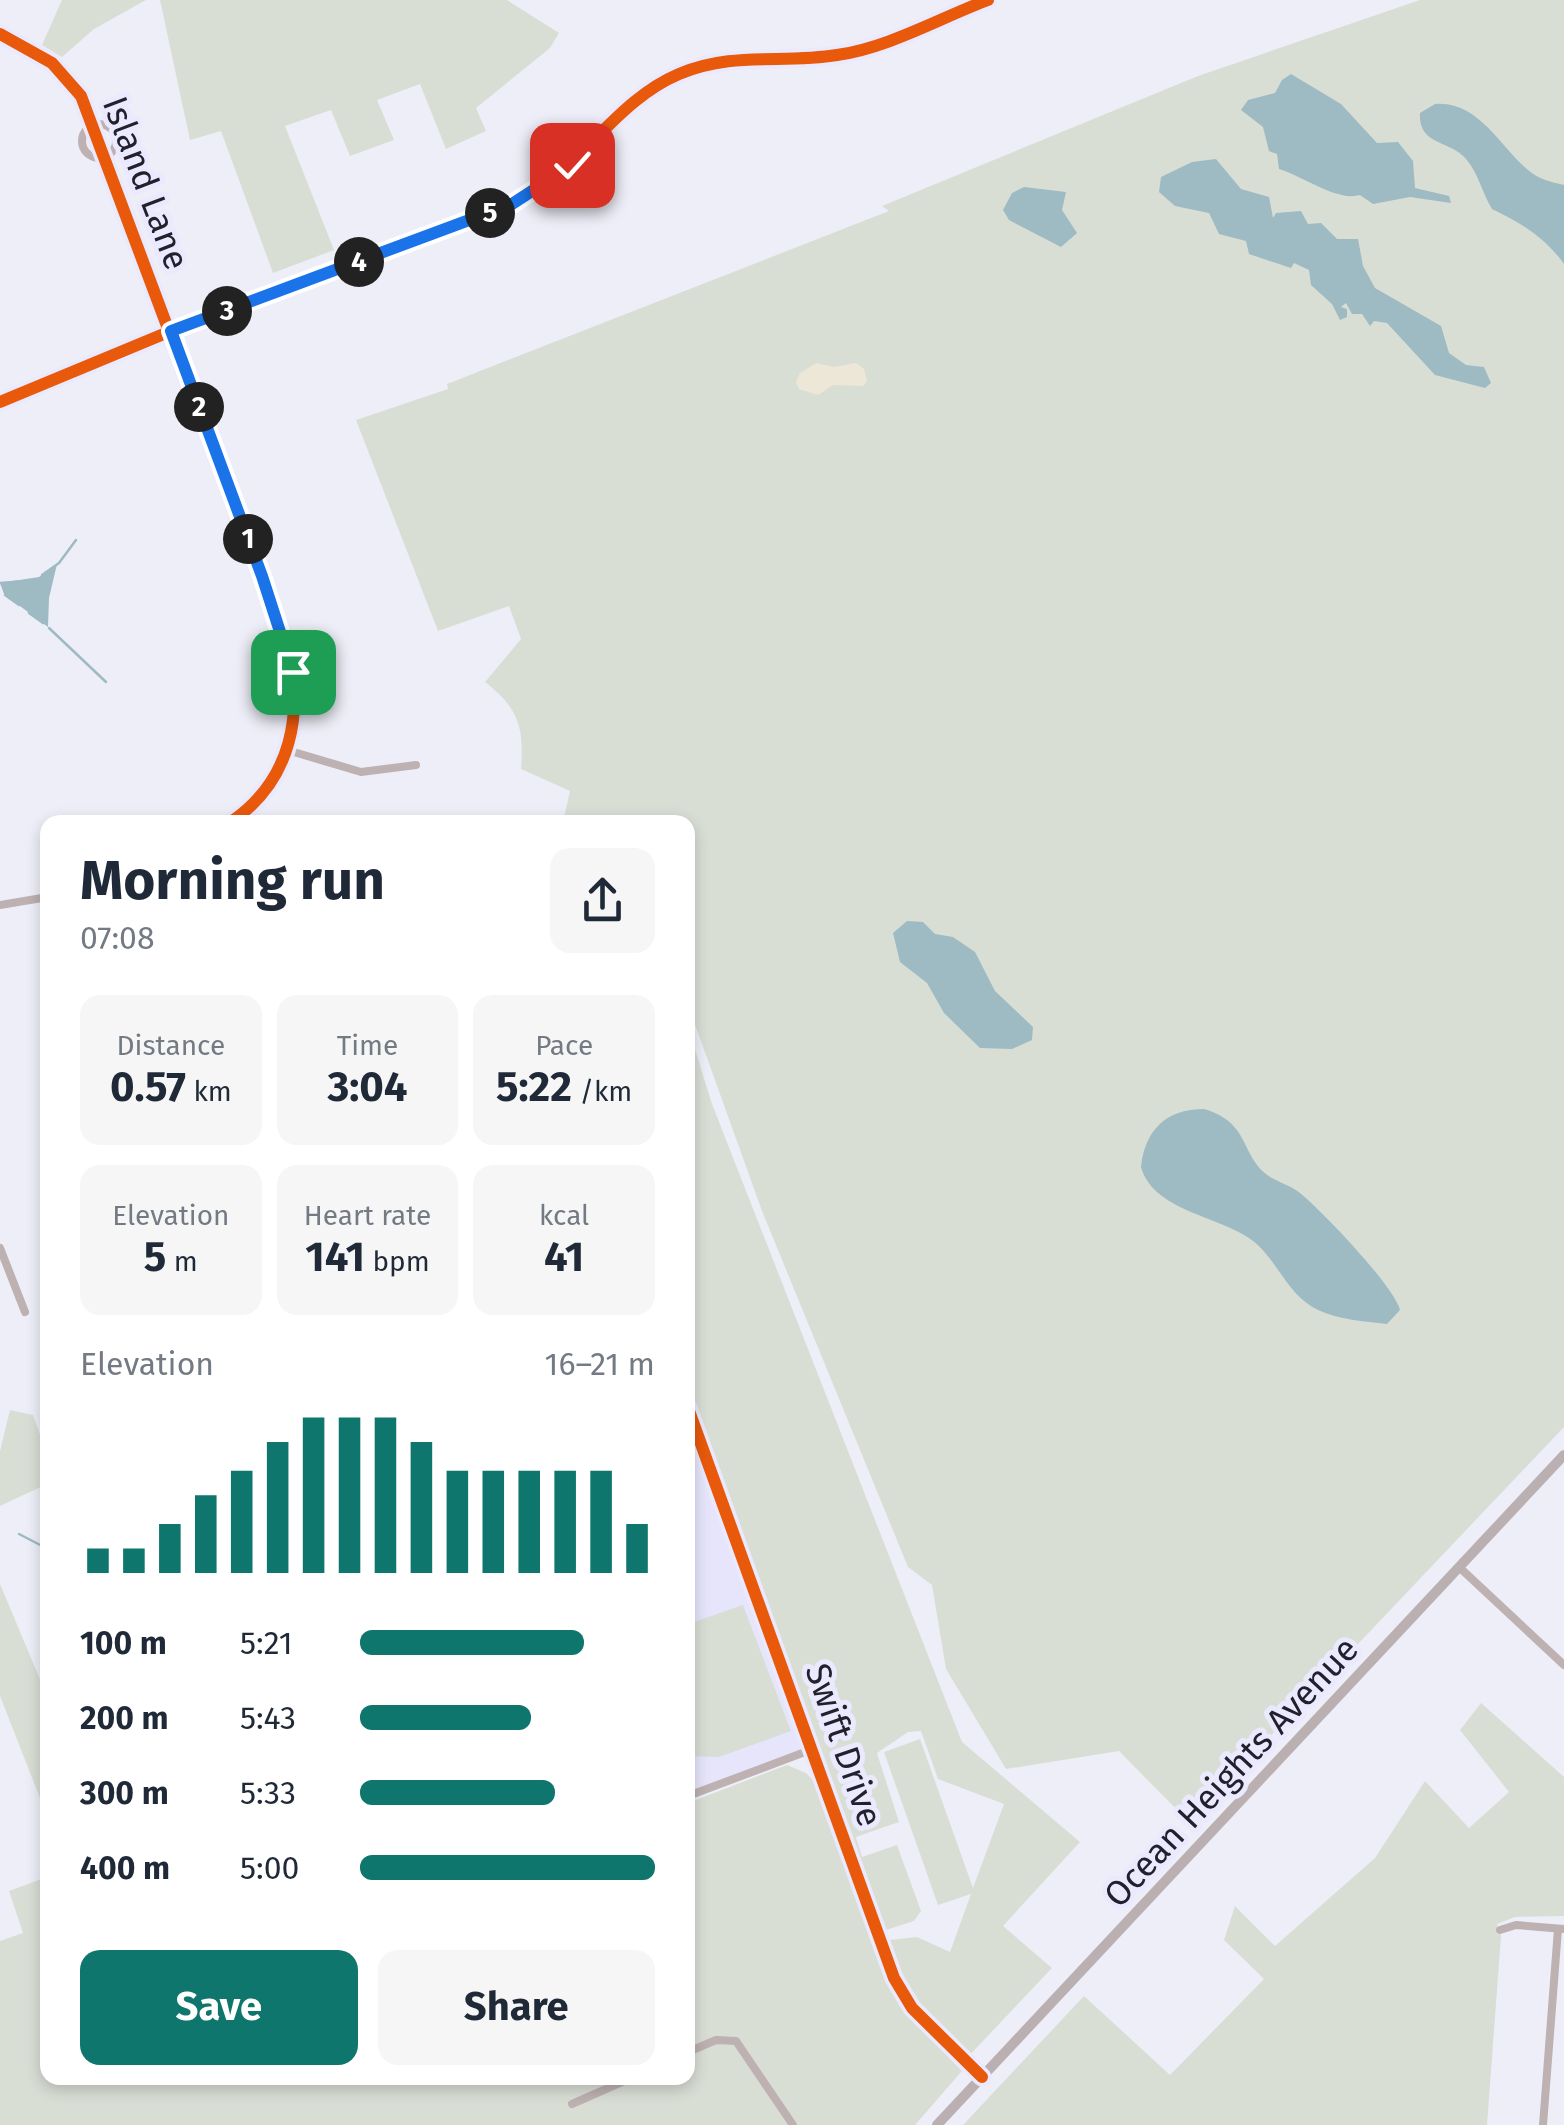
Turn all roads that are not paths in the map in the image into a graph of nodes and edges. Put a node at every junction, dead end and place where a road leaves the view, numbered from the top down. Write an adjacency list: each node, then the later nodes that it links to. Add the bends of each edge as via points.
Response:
1 (988, 0): 5 (street, via 844,54 746,56 695,67 644,95 572,165 528,196)
2 (0, 34): 3 (street, Island Lane, via 66,74)
3 (92, 125): 4 (street, Island Lane); 4 (street, Island Lane, via 82,137 84,149); 4 (street, Island Lane, via 104,124 116,136 113,151)
4 (103, 157): 5 (street, Island Lane)
5 (171, 331): 6 (street); 7 (street, Island Lane, via 289,656 296,706)
6 (0, 402)
7 (287, 750): 8 (street, via 361,772); 9 (street, via 278,773)
8 (416, 765)
9 (238, 815)
10 (40, 898): 11 (street)
11 (0, 904)
12 (0, 1248): 13 (street)
13 (24, 1312)
14 (695, 1427): 18 (street, Swift Drive)
15 (1564, 1455): 16 (main road, Ocean Heights Avenue)
16 (1460, 1567): 17 (street); 23 (main road, Ocean Heights Avenue)
17 (1564, 1665)
18 (814, 1749): 19 (street); 23 (street, Swift Drive, via 902,1994)
19 (695, 1793)
20 (1561, 1929): 21 (street); 28 (street)
21 (1500, 1930)
22 (695, 2049): 26 (street, via 716,2040 736,2042)
23 (982, 2076): 27 (main road, Ocean Heights Avenue)
24 (615, 2085): 25 (street)
25 (572, 2104)
26 (794, 2125)
27 (936, 2125)
28 (1542, 2125)

